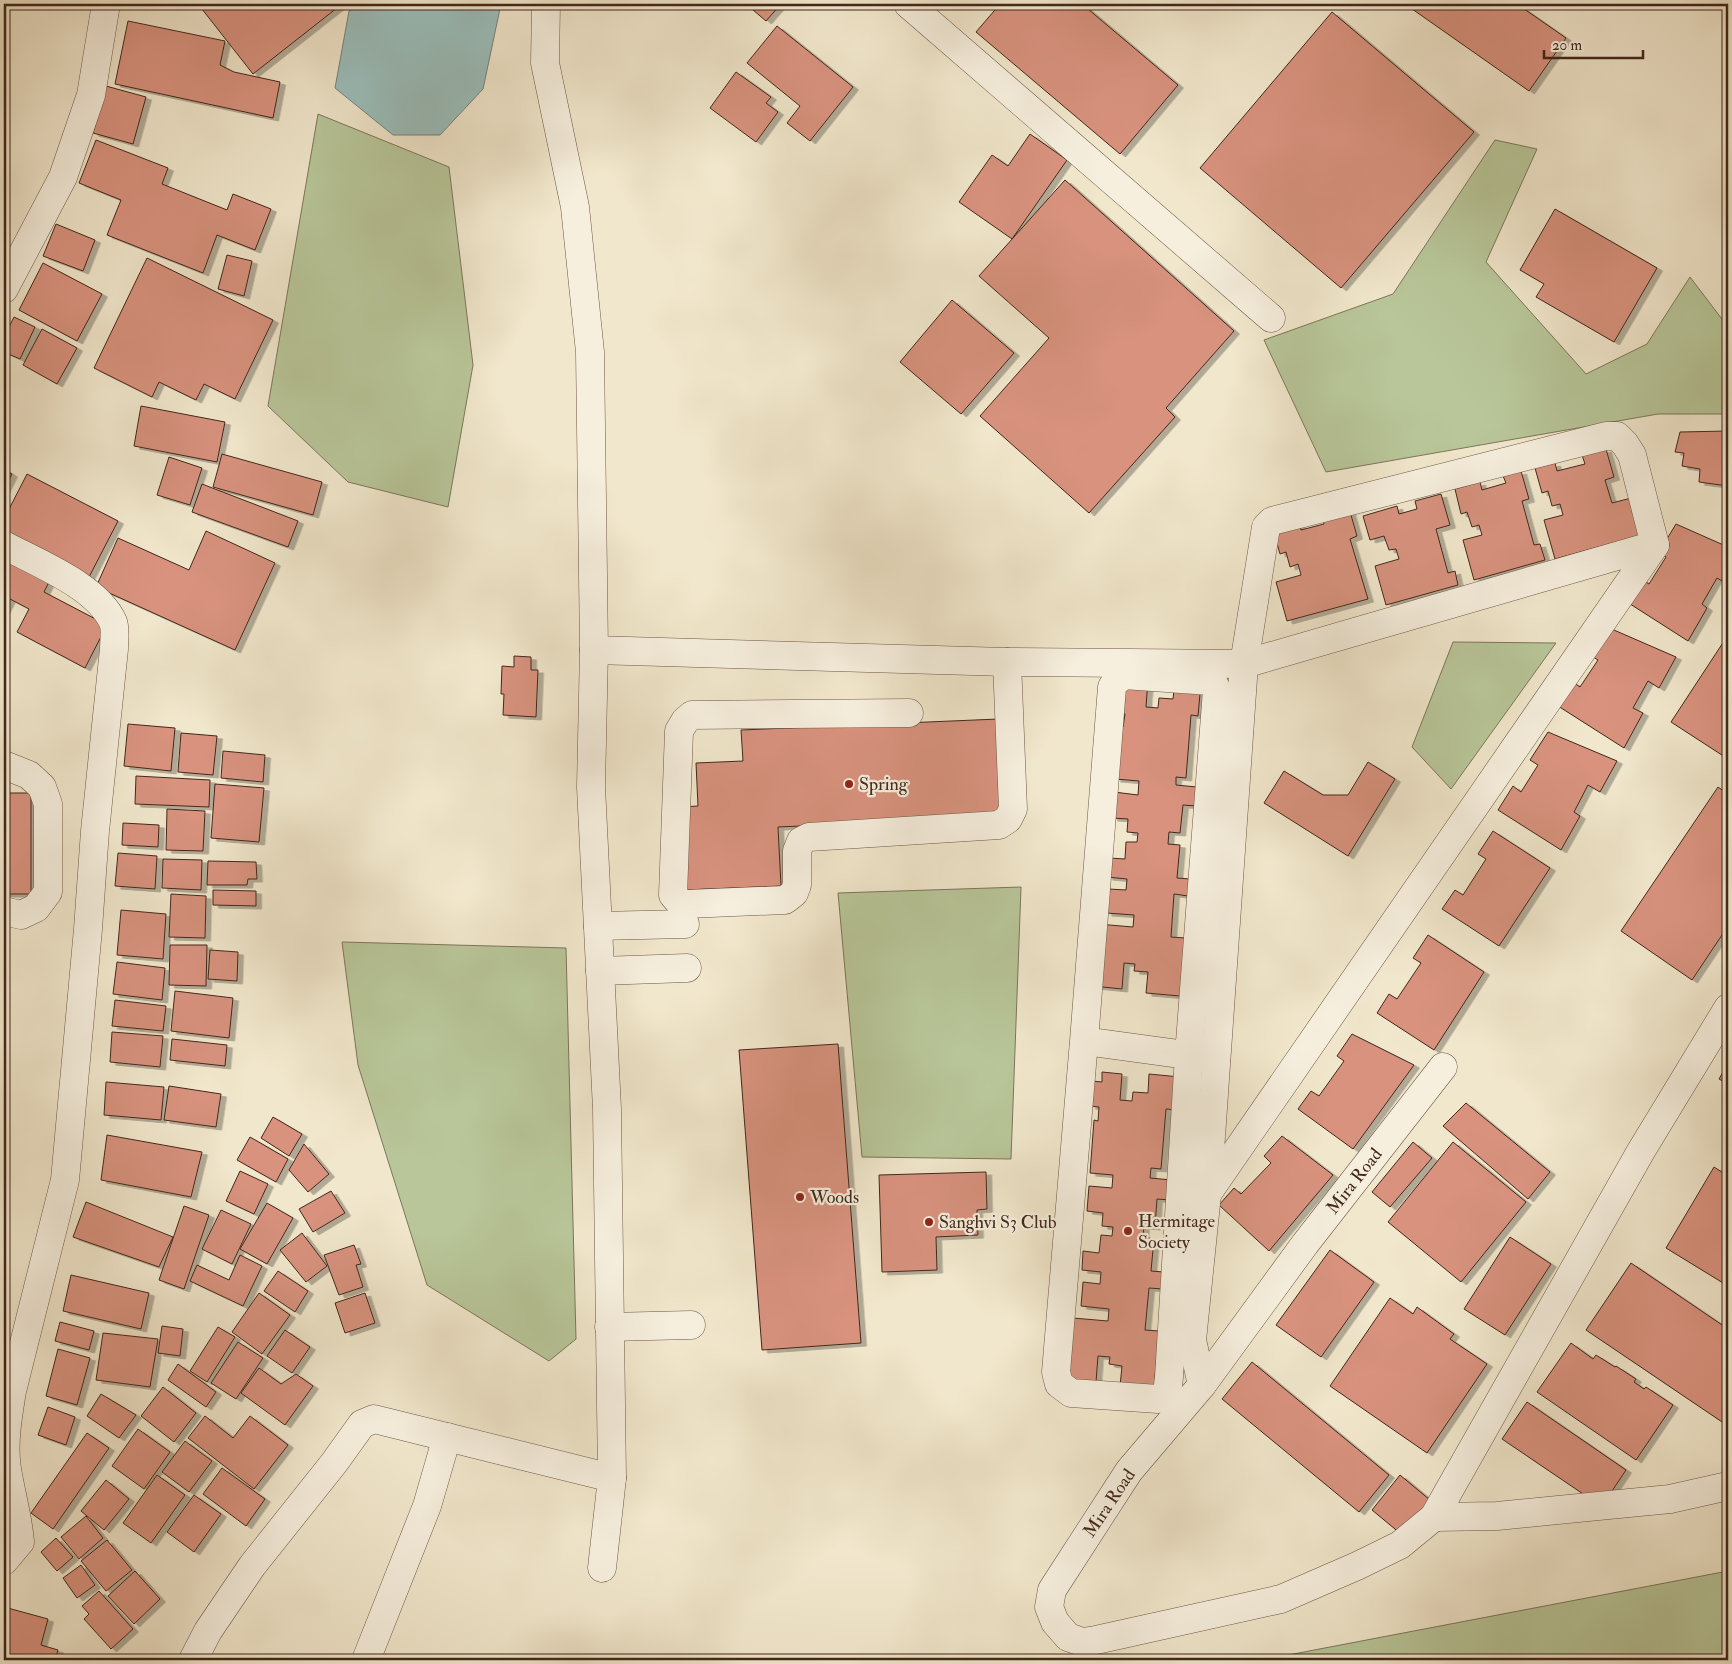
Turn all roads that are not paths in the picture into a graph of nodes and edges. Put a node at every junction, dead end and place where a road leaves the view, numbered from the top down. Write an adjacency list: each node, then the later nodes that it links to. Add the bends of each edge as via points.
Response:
1 (106, 4): 4 (street, via 91,95 63,177)
2 (546, 4): 8 (street, via 545,63 575,207 590,352)
3 (908, 4): 5 (street)
4 (4, 289)
5 (1271, 318)
6 (4, 545): 31 (street, via 74,582 100,601 114,623 114,649 94,831 65,1180 12,1391 7,1424 7,1468 19,1521 20,1542)
7 (1655, 546): 10 (street); 10 (street, via 1632,455 1617,436 1606,436 1272,521 1266,526 1264,535); 23 (street)
8 (594, 650): 9 (street); 15 (street, via 591,787)
9 (1007, 662): 10 (street); 11 (street, via 1013,809 1008,819 999,825 809,837 801,841 797,851 797,885 794,893 785,900 687,904 679,902 673,895 679,731 692,715)
10 (1244, 664): 21 (street)
11 (909, 713)
12 (4, 765): 13 (street, via 29,775 42,787 48,804 48,892 36,908 22,915)
13 (4, 912)
14 (685, 924): 15 (street)
15 (598, 926): 17 (street)
16 (687, 968): 17 (street)
17 (600, 971): 25 (street, via 608,1109)
18 (1728, 1008): 30 (street, via 1641,1151)
19 (1084, 1041): 20 (street); 20 (street, via 1056,1372 1059,1384 1071,1393 1158,1399 1166,1394); 20 (street, via 1112,687 1124,675 1210,681 1217,690)
20 (1189, 1055): 21 (street)
21 (1216, 1059): 23 (street)
22 (1444, 1067): 26 (street, Mira Road, via 1304,1244)
23 (1207, 1194): 26 (street, via 1192,1340)
24 (691, 1325): 25 (street)
25 (609, 1327): 28 (street)
26 (1202, 1385): 30 (street, Mira Road, via 1128,1471 1052,1590 1050,1607 1055,1622 1068,1637 1082,1642 1096,1640 1281,1599 1400,1545)
27 (446, 1437): 28 (street); 33 (street, via 374,1419 362,1424 252,1566 208,1631); 34 (street, via 427,1506)
28 (612, 1478): 32 (street)
29 (1728, 1486): 30 (street, via 1670,1499 1497,1516)
30 (1434, 1517)
31 (4, 1561)
32 (602, 1568)
33 (193, 1660)
34 (366, 1660)

